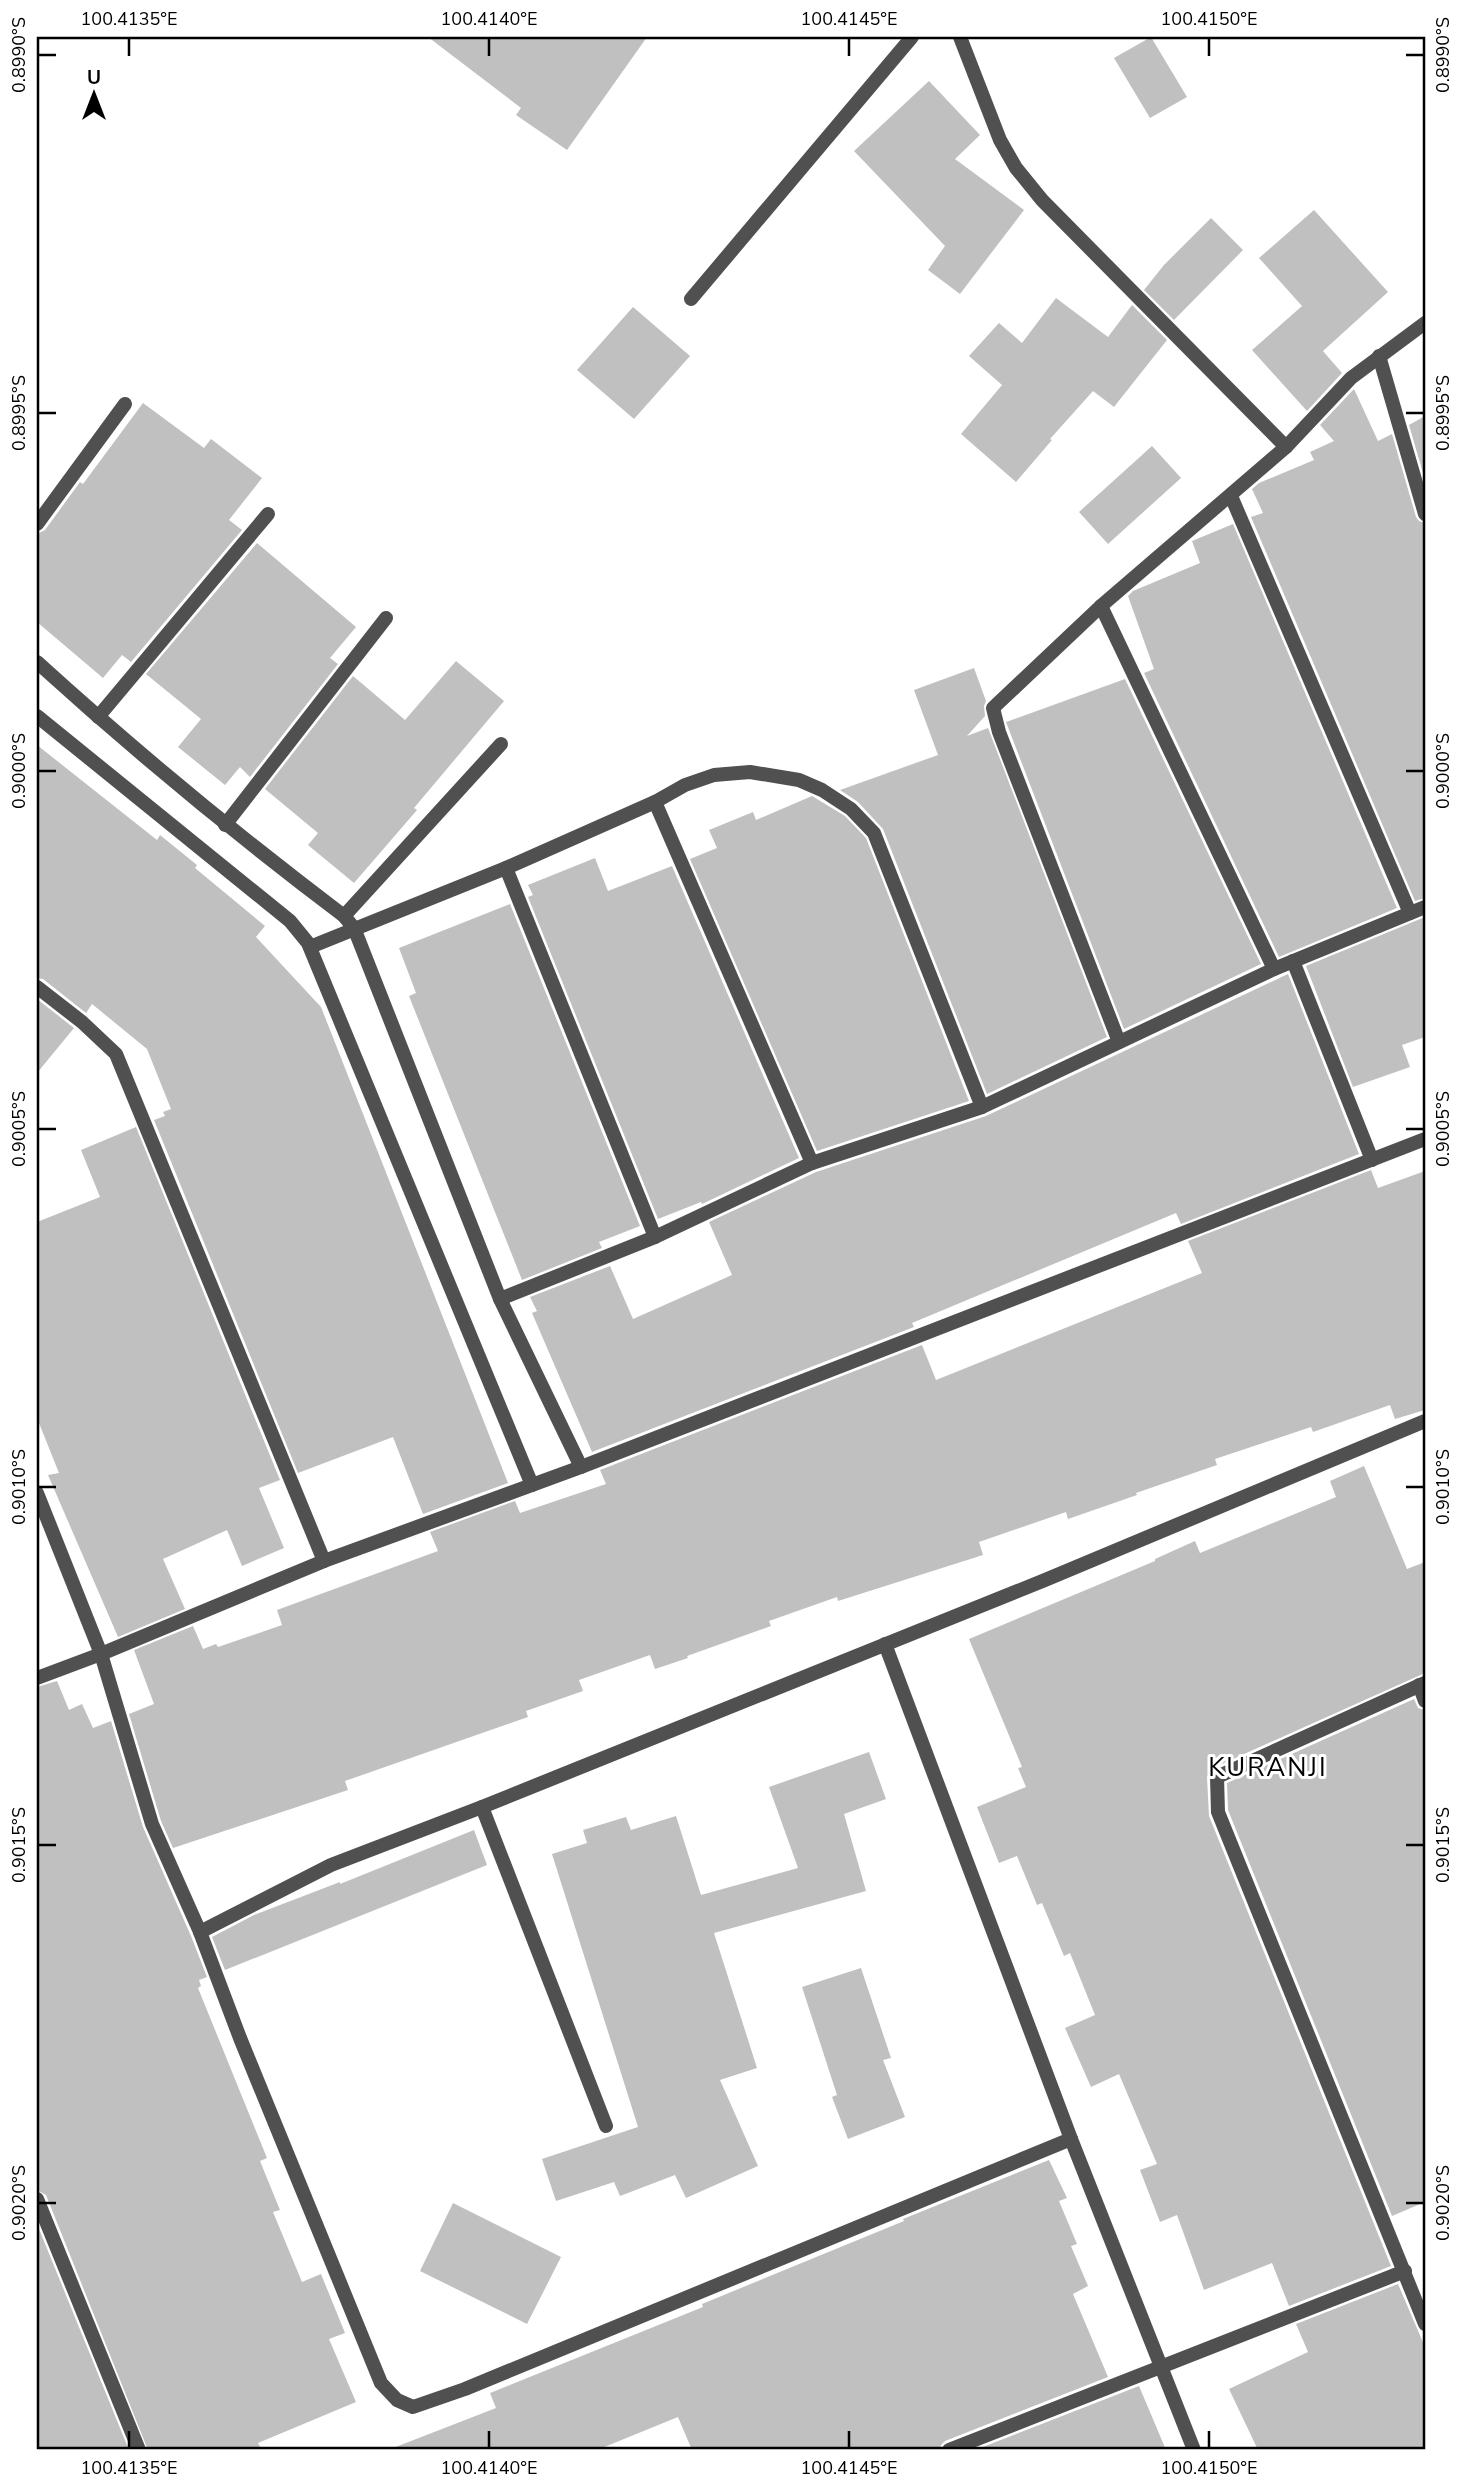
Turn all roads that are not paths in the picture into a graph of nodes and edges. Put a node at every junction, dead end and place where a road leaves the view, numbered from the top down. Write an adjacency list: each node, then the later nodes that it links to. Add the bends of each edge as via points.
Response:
1 (912, 37): 3 (street)
2 (960, 37): 7 (street, via 1000,140 1016,168)
3 (691, 299)
4 (1425, 323): 5 (street)
5 (1380, 356): 7 (street, via 1351,378); 9 (street)
6 (125, 404): 11 (street)
7 (1286, 447): 8 (street)
8 (1231, 496): 12 (street); 22 (street)
9 (1424, 505)
10 (268, 514): 16 (street)
11 (37, 524)
12 (1101, 606): 26 (street); 28 (street, via 993,708)
13 (386, 618): 19 (street)
14 (37, 662): 16 (street)
15 (37, 716): 24 (street, via 290,921)
16 (98, 717): 19 (street)
17 (501, 744): 23 (street)
18 (654, 802): 20 (street); 29 (street, via 714,775 750,772 799,780 851,809 874,832); 32 (street)
19 (225, 825): 23 (street)
20 (506, 868): 23 (street); 33 (street)
21 (1425, 907): 22 (street)
22 (1410, 913): 25 (street)
23 (349, 922): 24 (street); 34 (street)
24 (310, 947): 37 (street)
25 (1293, 961): 26 (street); 31 (street)
26 (1274, 968): 28 (street)
27 (37, 987): 39 (street, via 116,1054)
28 (1119, 1042): 29 (street)
29 (982, 1107): 32 (street)
30 (1425, 1141): 31 (street)
31 (1372, 1160): 36 (street)
32 (812, 1163): 33 (street)
33 (654, 1237): 34 (street)
34 (500, 1299): 36 (street)
35 (1425, 1421): 40 (street)
36 (581, 1467): 37 (street)
37 (532, 1485): 39 (street)
38 (37, 1493): 41 (street)
39 (324, 1561): 41 (street)
40 (885, 1644): 45 (street); 48 (street)
41 (101, 1654): 42 (street); 46 (street, via 152,1824)
42 (37, 1678)
43 (1422, 1684): 44 (street); 50 (street, via 1217,1777 1218,1812)
44 (1425, 1701)
45 (482, 1807): 46 (street, via 331,1865); 47 (street)
46 (200, 1932): 48 (street, via 381,2383 397,2400 413,2407)
47 (606, 2126)
48 (1071, 2139): 52 (street)
49 (37, 2199): 53 (street)
50 (1405, 2271): 51 (street); 52 (street)
51 (1425, 2324)
52 (1161, 2367): 54 (street); 55 (street)
53 (139, 2450)
54 (949, 2450)
55 (1194, 2450)

